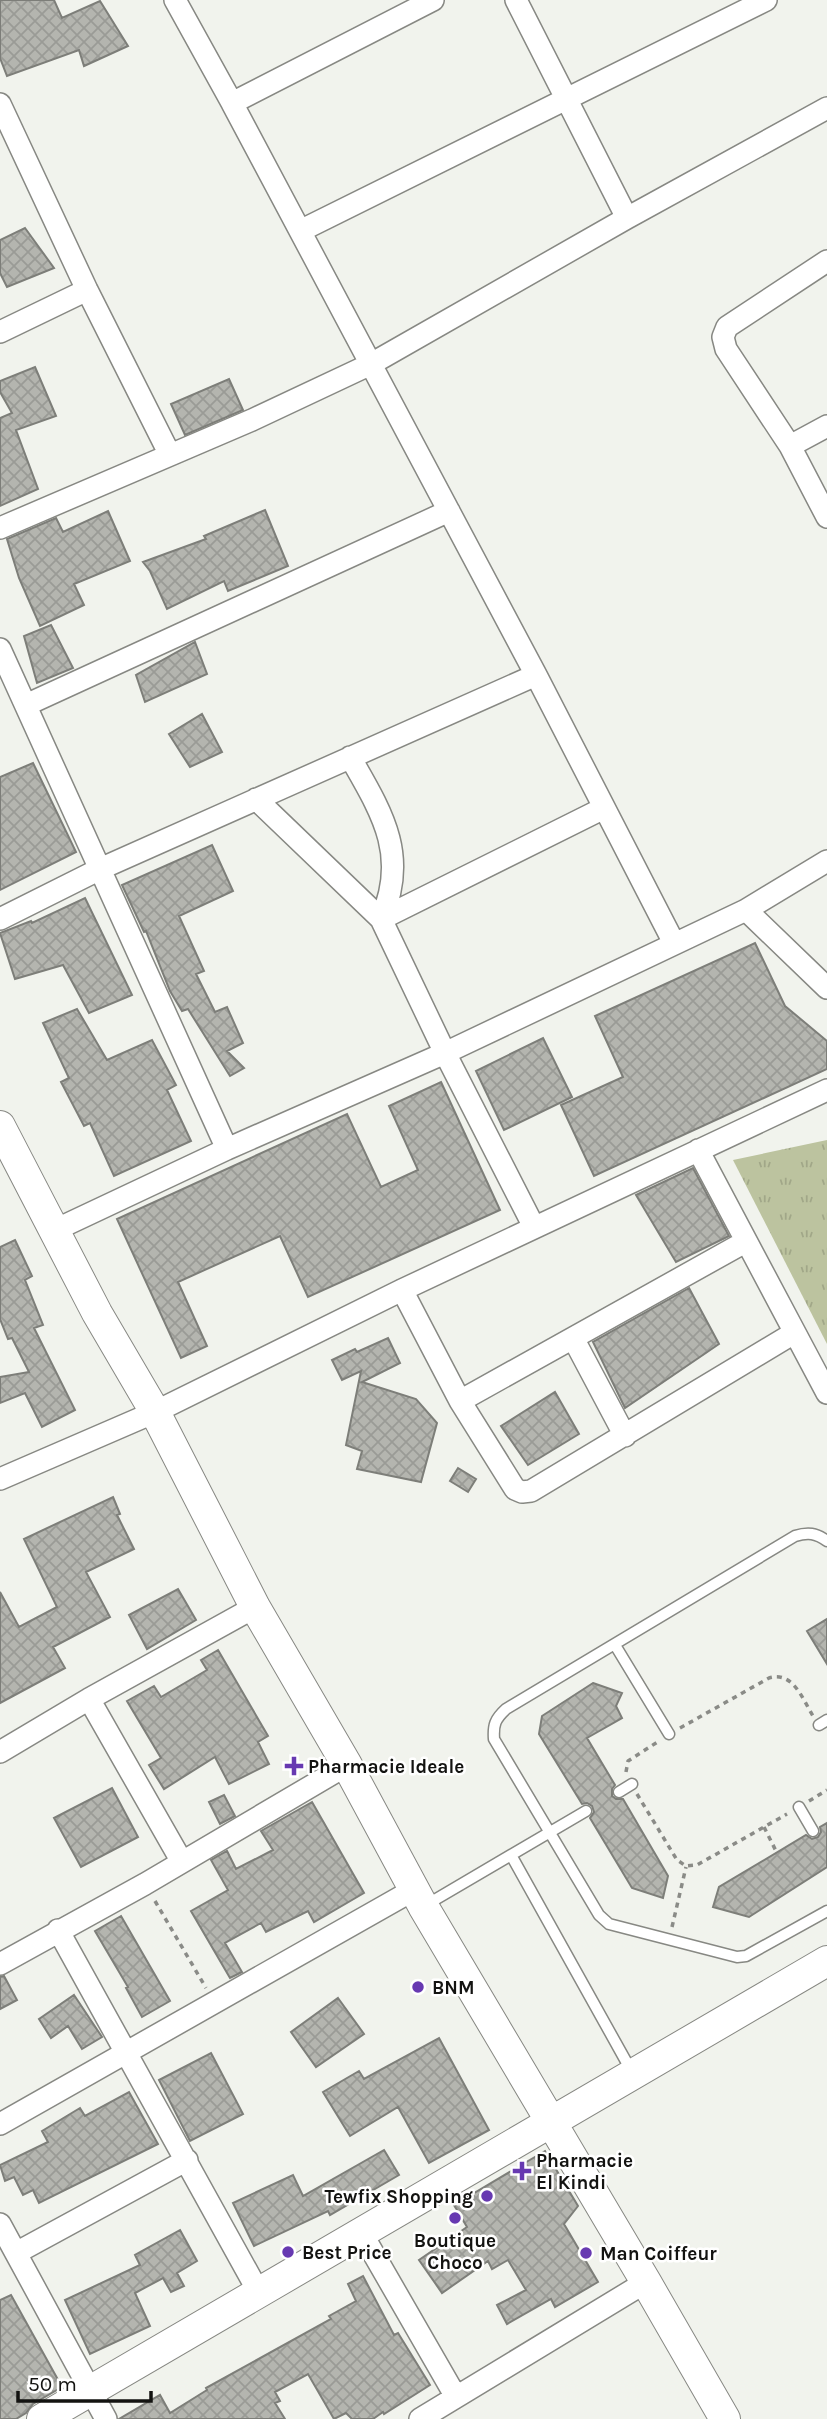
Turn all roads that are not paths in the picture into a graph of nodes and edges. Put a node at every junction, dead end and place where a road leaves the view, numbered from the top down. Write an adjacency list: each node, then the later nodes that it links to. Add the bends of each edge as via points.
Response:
1 (175, 0): 6 (street)
2 (433, 0): 6 (street)
3 (516, 0): 5 (street)
4 (766, 0): 5 (street)
5 (567, 97): 9 (street); 10 (street)
6 (232, 103): 10 (street)
7 (0, 104): 12 (street)
8 (827, 108): 9 (street)
9 (627, 218): 14 (street)
10 (300, 231): 14 (street)
11 (827, 261): 16 (street, via 727,327 723,337 726,349)
12 (87, 290): 13 (street); 17 (street)
13 (0, 332)
14 (372, 363): 17 (street); 18 (street)
15 (827, 426): 16 (street)
16 (790, 446): 19 (street)
17 (170, 453): 20 (street)
18 (449, 511): 22 (street); 23 (street)
19 (827, 517)
20 (0, 528)
21 (0, 649): 23 (street)
22 (536, 675): 24 (street); 26 (street)
23 (26, 705): 28 (street)
24 (350, 757): 25 (street); 31 (street, via 389,836 393,884)
25 (256, 799): 28 (street); 31 (street)
26 (604, 808): 31 (street); 32 (street)
27 (827, 862): 29 (street)
28 (100, 869): 30 (street); 37 (street)
29 (746, 909): 32 (street); 33 (street)
30 (0, 919)
31 (381, 919): 34 (street)
32 (674, 943): 34 (street)
33 (827, 988)
34 (445, 1053): 37 (street); 39 (street)
35 (827, 1090): 38 (street)
36 (0, 1126): 40 (street)
37 (227, 1149): 40 (street)
38 (698, 1150): 39 (street); 41 (street)
39 (534, 1227): 42 (street)
40 (55, 1230): 47 (street)
41 (745, 1242): 43 (street); 44 (street)
42 (402, 1290): 46 (street); 47 (street)
43 (794, 1333): 45 (street); 48 (street)
44 (573, 1338): 46 (street); 48 (street)
45 (827, 1393)
46 (460, 1402): 48 (street, via 515,1489 522,1492)
47 (155, 1412): 49 (street); 51 (street)
48 (625, 1436)
49 (0, 1479)
50 (827, 1541): 52 (lane, via 807,1533 795,1536)
51 (255, 1607): 53 (street); 56 (street)
52 (615, 1645): 54 (lane); 62 (lane, via 506,1709 493,1726 494,1739)
53 (89, 1699): 55 (street); 64 (street)
54 (669, 1734)
55 (0, 1752)
56 (347, 1765): 64 (street); 65 (street)
57 (632, 1784): 58 (lane)
58 (619, 1792)
59 (799, 1807): 61 (lane)
60 (586, 1811): 62 (lane)
61 (813, 1831)
62 (550, 1833): 63 (lane); 66 (lane, via 604,1920 618,1927 737,1957)
63 (511, 1855): 65 (lane); 71 (lane)
64 (182, 1862): 67 (street)
65 (419, 1898): 70 (street); 72 (street)
66 (827, 1911)
67 (58, 1930): 69 (street); 70 (street)
68 (827, 1961): 71 (street)
69 (0, 1964)
70 (127, 2053): 73 (street); 74 (street)
71 (633, 2074): 72 (street)
72 (551, 2122): 76 (street); 78 (street)
73 (0, 2124)
74 (187, 2160): 77 (street); 79 (street)
75 (0, 2224): 77 (street)
76 (361, 2232): 79 (street); 81 (street)
77 (16, 2253): 80 (street)
78 (646, 2282): 81 (street); 85 (street)
79 (258, 2291): 80 (street)
80 (91, 2390): 82 (street); 83 (street)
81 (456, 2397): 84 (street)
82 (42, 2419)
83 (106, 2419)
84 (420, 2419)
85 (725, 2419)

